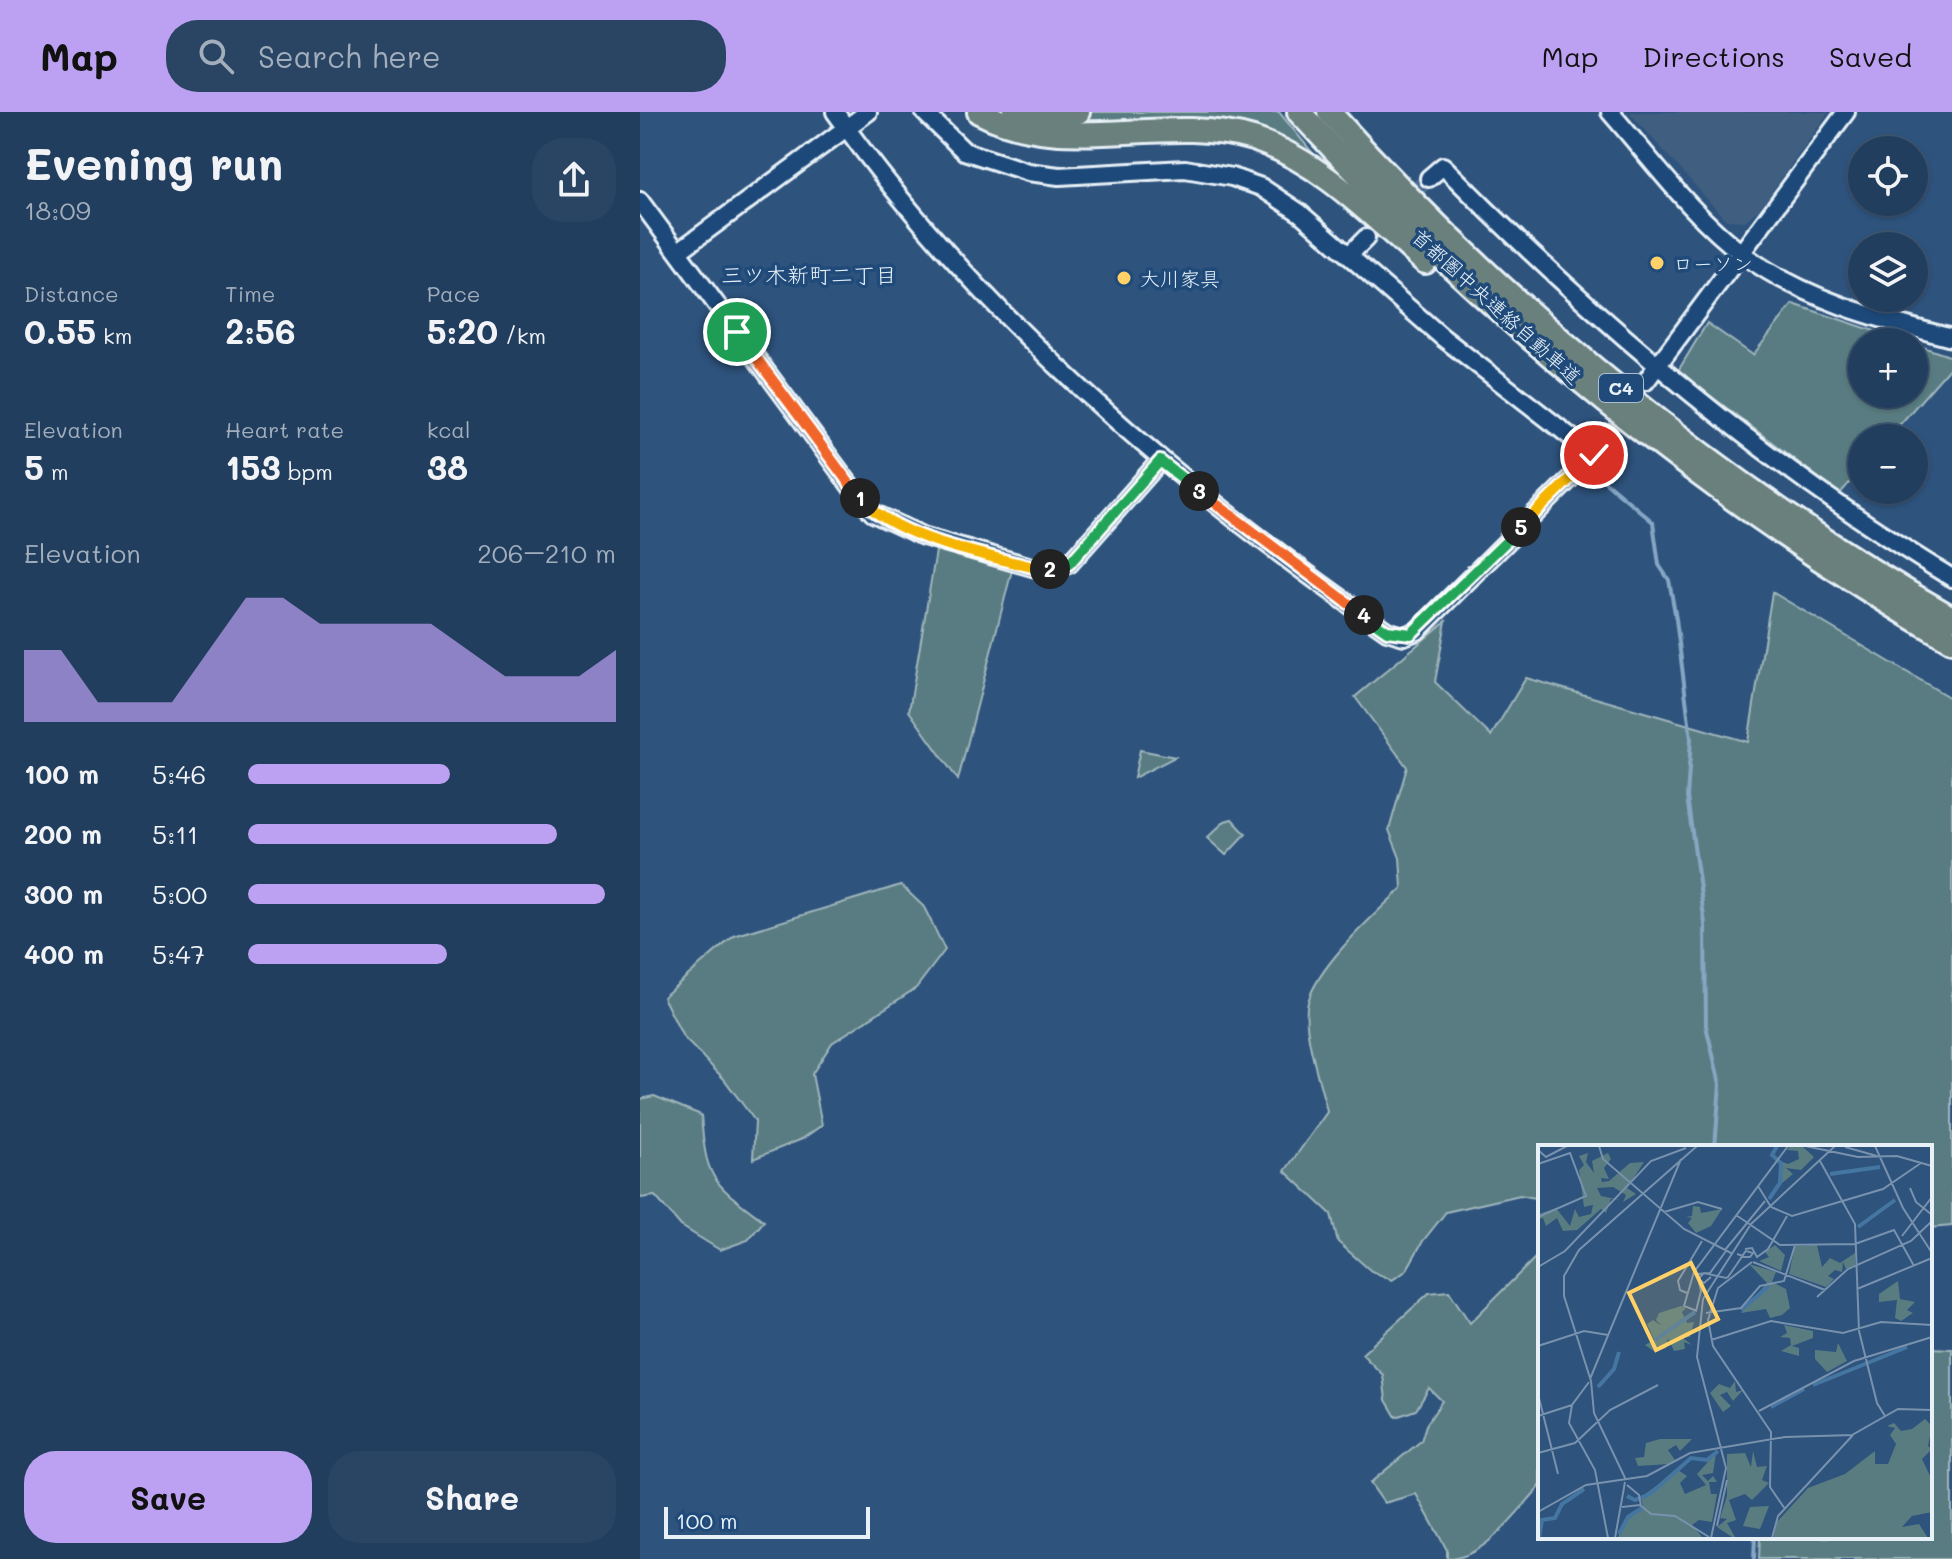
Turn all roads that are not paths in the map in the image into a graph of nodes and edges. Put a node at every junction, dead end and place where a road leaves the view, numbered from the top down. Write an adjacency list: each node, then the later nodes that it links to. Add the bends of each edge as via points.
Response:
1 (835, 112): 11 (street)
2 (868, 112): 11 (street)
3 (924, 112): 16 (street, via 964,151 1028,172 1059,176 1185,169 1232,177 1261,187)
4 (979, 112): 21 (highway, via 1008,127 1044,134 1189,129 1253,139 1309,166 1338,187 1441,276)
5 (1009, 112): 6 (highway, via 1033,119)
6 (1078, 112)
7 (1299, 112): 21 (highway, 首都圏中央連絡自動車道 / C4, via 1402,221)
8 (1610, 112): 17 (street, via 1703,218)
9 (1846, 112): 17 (street)
10 (1334, 117): 26 (highway, 首都圏中央連絡自動車道 / C4, via 1424,212 1660,421 1835,545)
11 (846, 127): 15 (street); 24 (street, via 937,239 1041,350)
12 (1429, 178): 19 (street, via 1443,166 1538,262)
13 (640, 201): 15 (street)
14 (1366, 238): 16 (street)
15 (679, 251): 24 (street, via 855,492 873,513 905,529 1032,567 1069,564)
16 (1350, 254): 23 (street, via 1442,337)
17 (1742, 254): 18 (street, via 1806,293); 19 (street)
18 (1952, 338)
19 (1658, 365): 20 (street); 25 (street, via 1825,497)
20 (1646, 381)
21 (1606, 403): 27 (highway, 首都圏中央連絡自動車道 / C4, via 1743,508)
22 (1608, 434): 23 (street)
23 (1594, 455): 24 (street, via 1417,631 1404,636 1387,631 1333,594)
24 (1160, 461)
25 (1952, 578)
26 (1952, 618)
27 (1952, 641)

